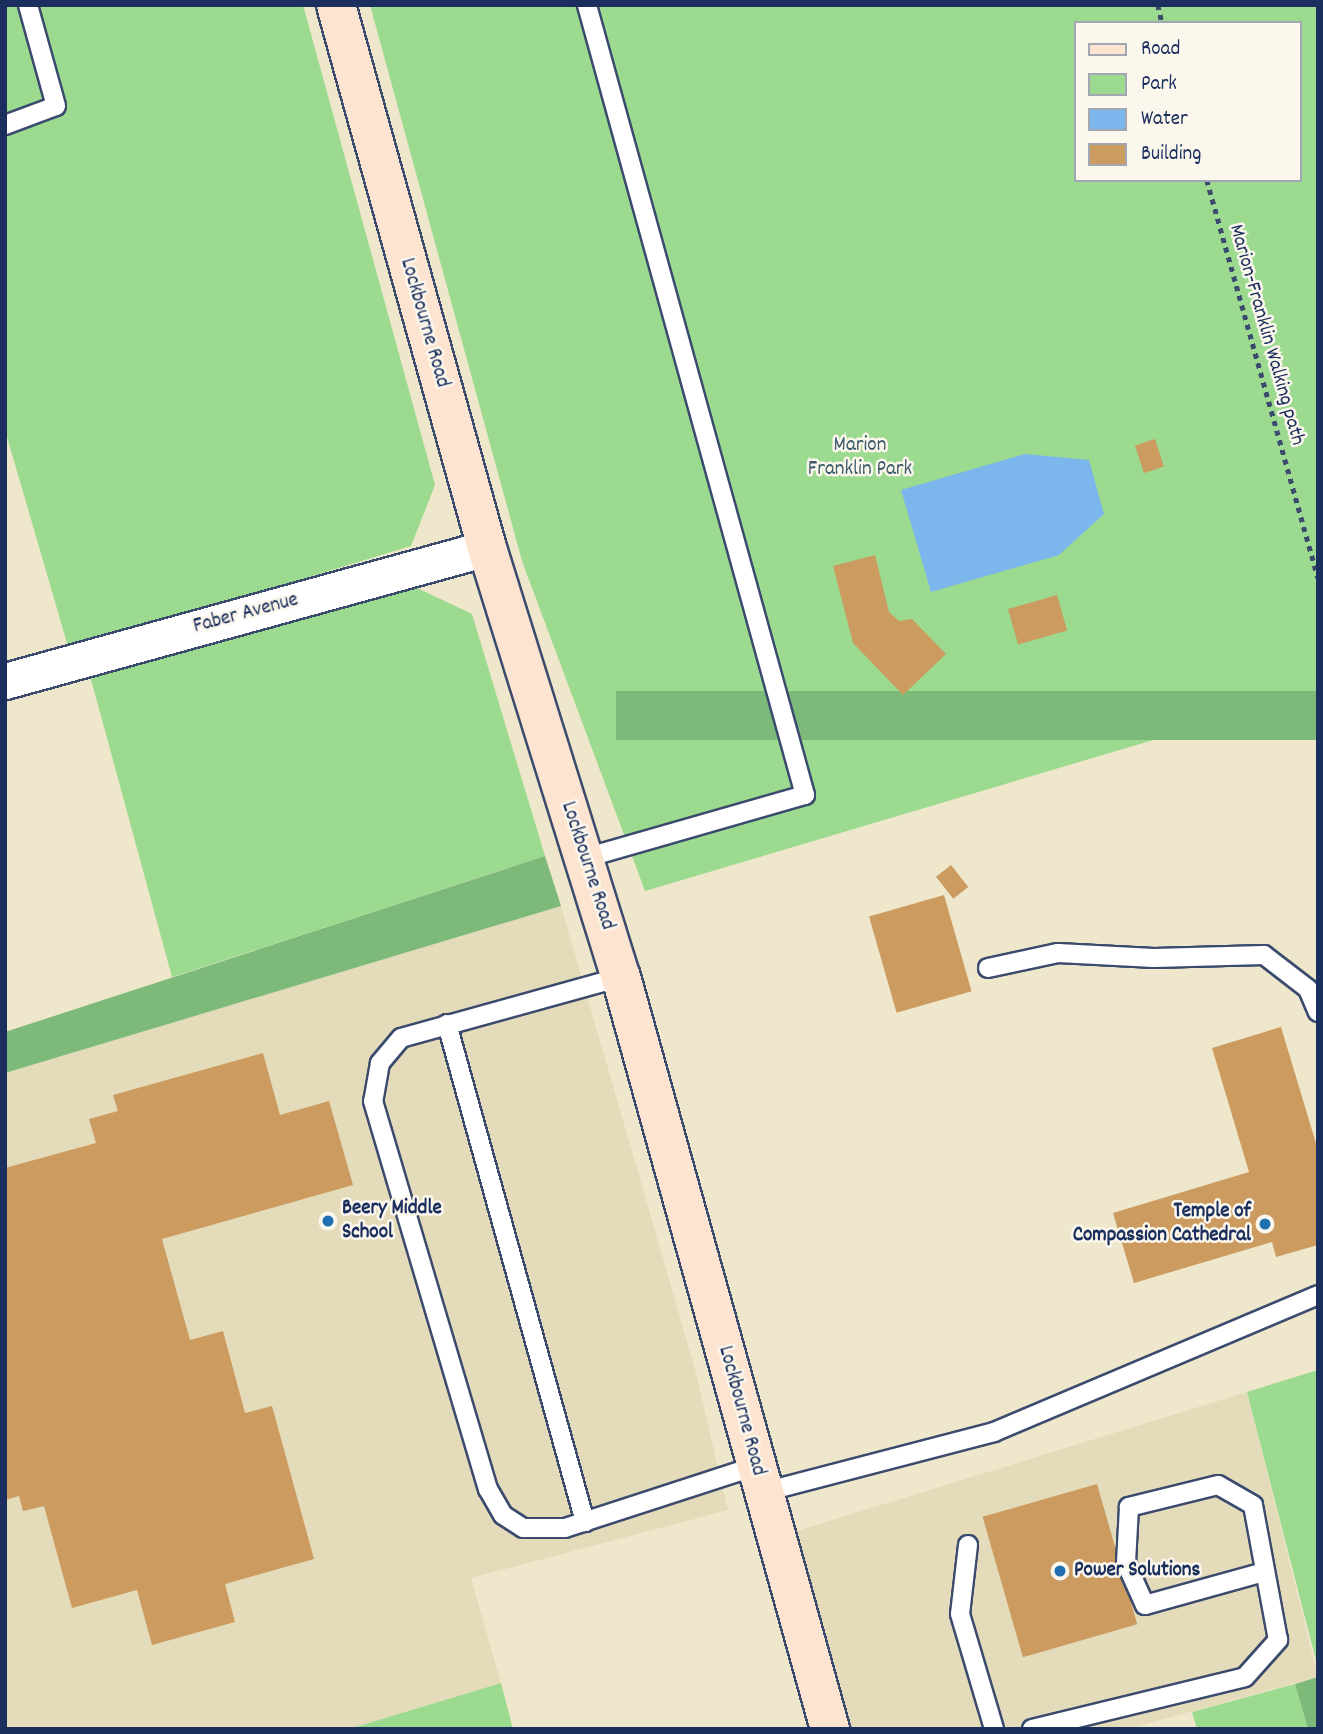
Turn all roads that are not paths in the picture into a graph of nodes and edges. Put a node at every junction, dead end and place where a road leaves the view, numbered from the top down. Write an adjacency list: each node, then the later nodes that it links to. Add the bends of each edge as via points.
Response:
1 (28, 5): 4 (lane, via 56,106)
2 (336, 5): 5 (main road, Lockbourne Road)
3 (587, 5): 7 (lane, via 805,795)
4 (5, 125)
5 (487, 548): 6 (street, Faber Avenue); 7 (main road, Lockbourne Road)
6 (5, 681)
7 (584, 858): 9 (main road, Lockbourne Road)
8 (988, 968): 10 (lane, via 1058,953 1154,958 1264,955 1308,989)
9 (621, 977): 11 (lane); 13 (main road, Lockbourne Road)
10 (1318, 1012)
11 (447, 1024): 14 (lane); 14 (lane, via 401,1038 380,1063 373,1101 488,1489 503,1515 523,1528 565,1528)
12 (1318, 1295): 13 (lane, via 994,1432)
13 (760, 1479): 14 (lane); 17 (main road, Lockbourne Road)
14 (585, 1522)
15 (968, 1545): 18 (lane, via 960,1614)
16 (1264, 1572): 16 (lane, via 1253,1505 1218,1485 1129,1507 1126,1563 1145,1605); 19 (lane, via 1278,1640 1245,1676)
17 (830, 1729)
18 (994, 1729)
19 (1032, 1729)

